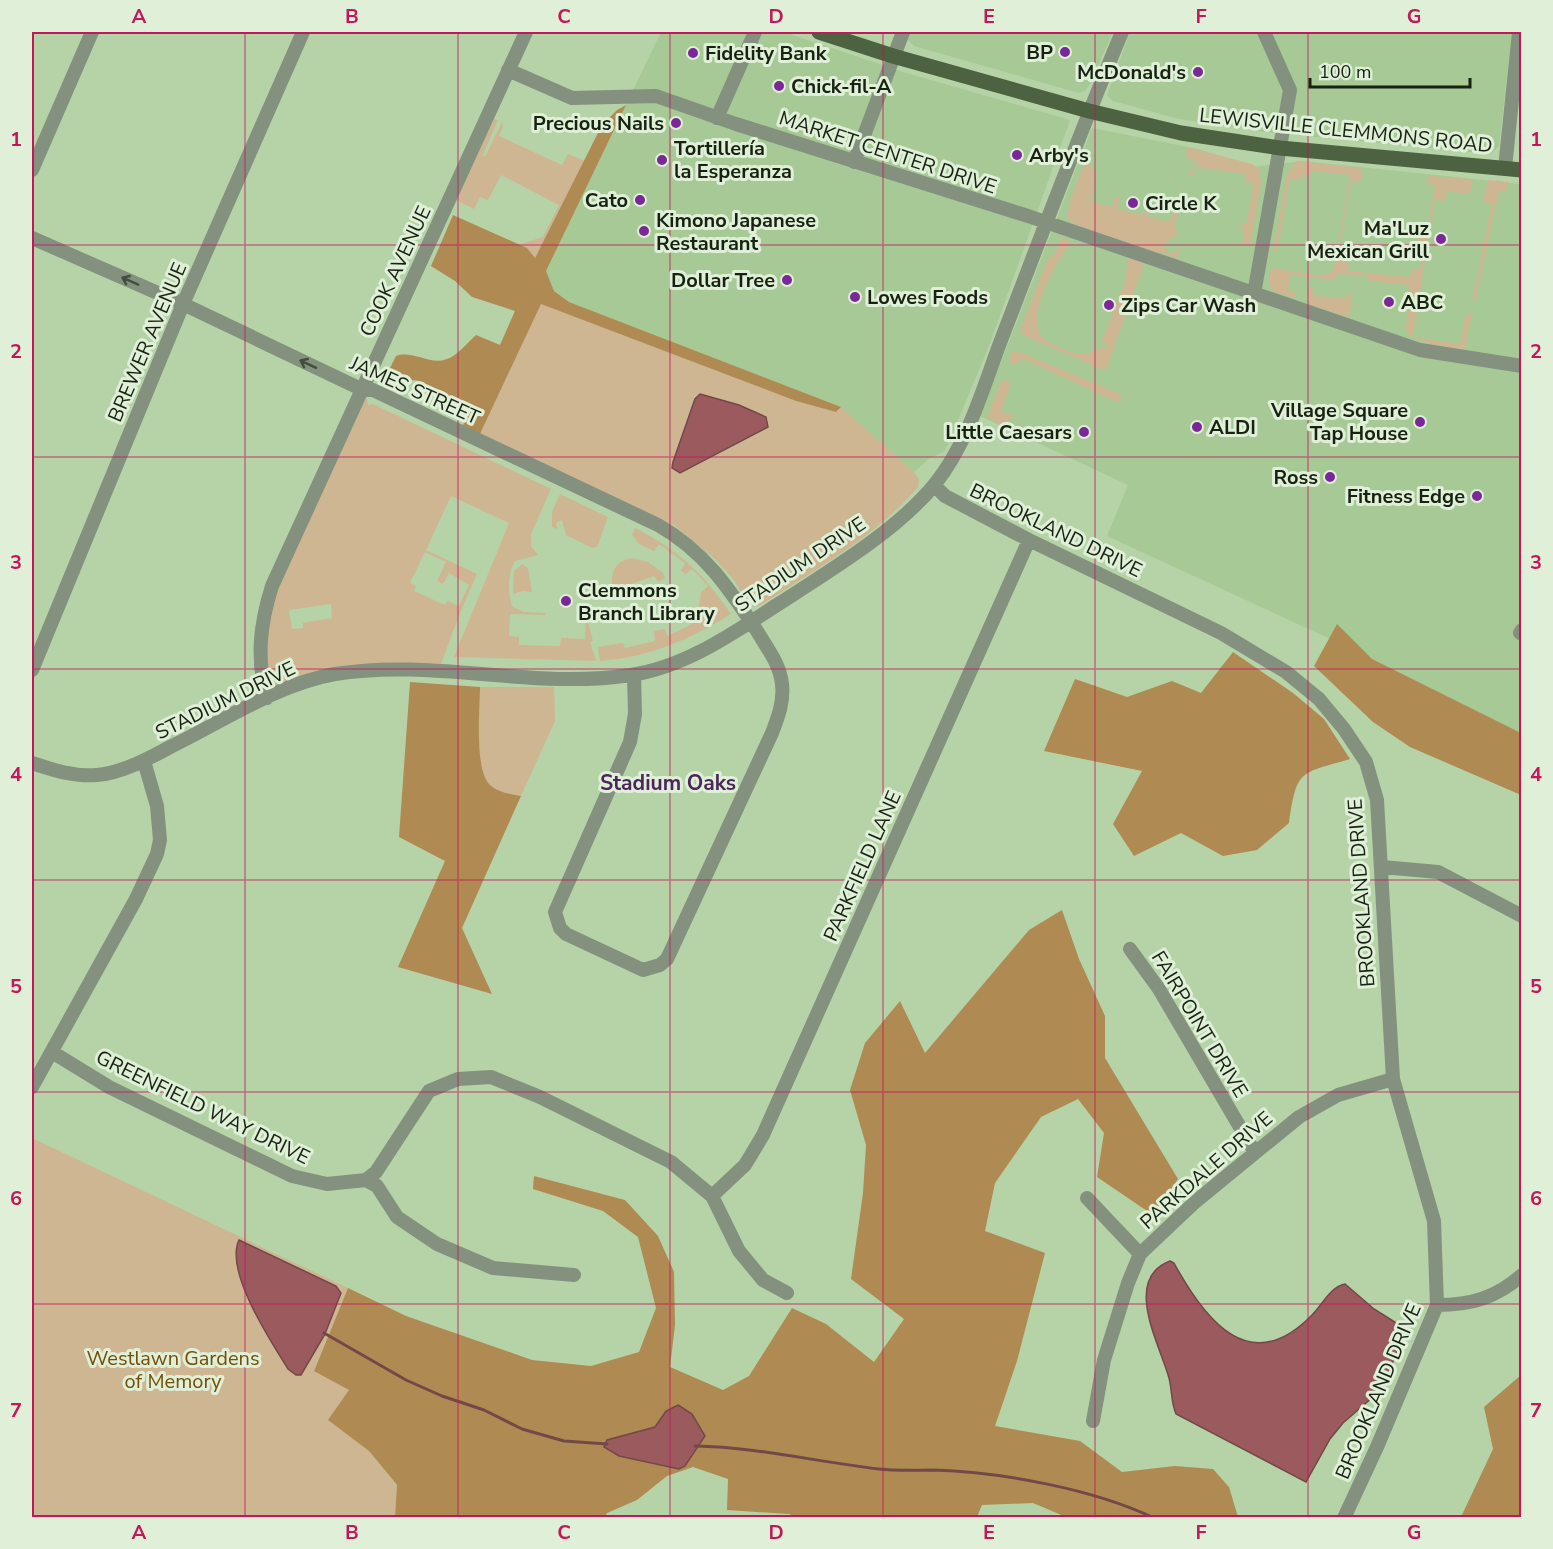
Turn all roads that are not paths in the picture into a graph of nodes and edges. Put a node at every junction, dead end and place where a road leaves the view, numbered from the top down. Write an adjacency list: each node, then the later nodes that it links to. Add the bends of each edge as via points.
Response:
1 (92, 32): 17 (street)
2 (303, 32): 22 (street, BREWER AVENUE)
3 (526, 32): 11 (street, COOK AVENUE)
4 (756, 32): 13 (street)
5 (819, 32): 10 (main road, LEWISVILLE CLEMMONS ROAD)
6 (903, 32): 10 (street)
7 (1122, 32): 12 (street, STADIUM DRIVE)
8 (1264, 32): 14 (street, via 1290,90)
9 (1519, 32): 16 (street)
10 (893, 56): 12 (main road, LEWISVILLE CLEMMONS ROAD); 15 (street)
11 (508, 70): 13 (street, MARKET CENTER DRIVE, via 572,98 646,94); 24 (street, COOK AVENUE)
12 (1089, 111): 14 (main road, LEWISVILLE CLEMMONS ROAD, via 1181,133); 19 (street, STADIUM DRIVE)
13 (717, 118): 15 (street, MARKET CENTER DRIVE)
14 (1280, 148): 16 (main road, LEWISVILLE CLEMMONS ROAD); 21 (street)
15 (854, 162): 19 (street, MARKET CENTER DRIVE)
16 (1505, 168): 18 (main road, LEWISVILLE CLEMMONS ROAD)
17 (32, 170)
18 (1521, 170)
19 (1047, 223): 21 (street, MARKET CENTER DRIVE); 25 (street, STADIUM DRIVE, via 957,451)
20 (32, 238): 22 (street, JAMES STREET, one-way to 20)
21 (1254, 294): 23 (street, MARKET CENTER DRIVE, via 1425,352)
22 (183, 304): 24 (street, JAMES STREET, one-way to 22); 28 (street, BREWER AVENUE)
23 (1521, 366)
24 (361, 389): 27 (street, JAMES STREET, via 373,390 665,529 715,569); 30 (street, COOK AVENUE, via 272,586 264,612 260,666)
25 (934, 485): 26 (street, BROOKLAND DRIVE, via 945,496); 27 (street, STADIUM DRIVE, via 891,525)
26 (1029, 540): 33 (street, BROOKLAND DRIVE, via 1221,633 1286,672 1318,699 1366,762 1377,800); 41 (street, PARKFIELD LANE, via 763,1135 745,1166)
27 (751, 622): 29 (street, STADIUM DRIVE, via 673,664); 29 (street, JAMES STREET, via 780,673 779,714 667,959 644,970 566,934 555,912 630,742 635,714)
28 (32, 670)
29 (634, 675): 30 (street, STADIUM DRIVE, via 548,678 377,670 321,677)
30 (267, 698): 31 (street, STADIUM DRIVE)
31 (144, 761): 32 (street, STADIUM DRIVE, via 100,775 64,773); 36 (street, via 157,806 157,854)
32 (32, 763)
33 (1382, 867): 34 (street, via 1438,872); 37 (street, BROOKLAND DRIVE)
34 (1521, 916)
35 (1130, 949): 39 (street, FAIRPOINT DRIVE, via 1159,989)
36 (52, 1052): 38 (street); 40 (street, GREENFIELD WAY DRIVE, via 109,1087 292,1176 327,1184)
37 (1393, 1079): 39 (street, PARKDALE DRIVE, via 1323,1102); 47 (street, BROOKLAND DRIVE, via 1434,1221)
38 (32, 1087)
39 (1254, 1151): 43 (street, PARKDALE DRIVE)
40 (366, 1180): 41 (street, via 376,1172 429,1091 458,1079 491,1077 671,1162); 44 (street, via 377,1186 397,1217 437,1244 493,1268)
41 (712, 1196): 46 (street, via 739,1251 764,1280)
42 (1087, 1198): 43 (street)
43 (1140, 1254): 48 (street, PARKDALE DRIVE, via 1104,1360)
44 (574, 1275)
45 (1521, 1275): 47 (street, via 1489,1298)
46 (787, 1293)
47 (1437, 1305): 49 (street, BROOKLAND DRIVE)
48 (1093, 1421)
49 (1344, 1518)

